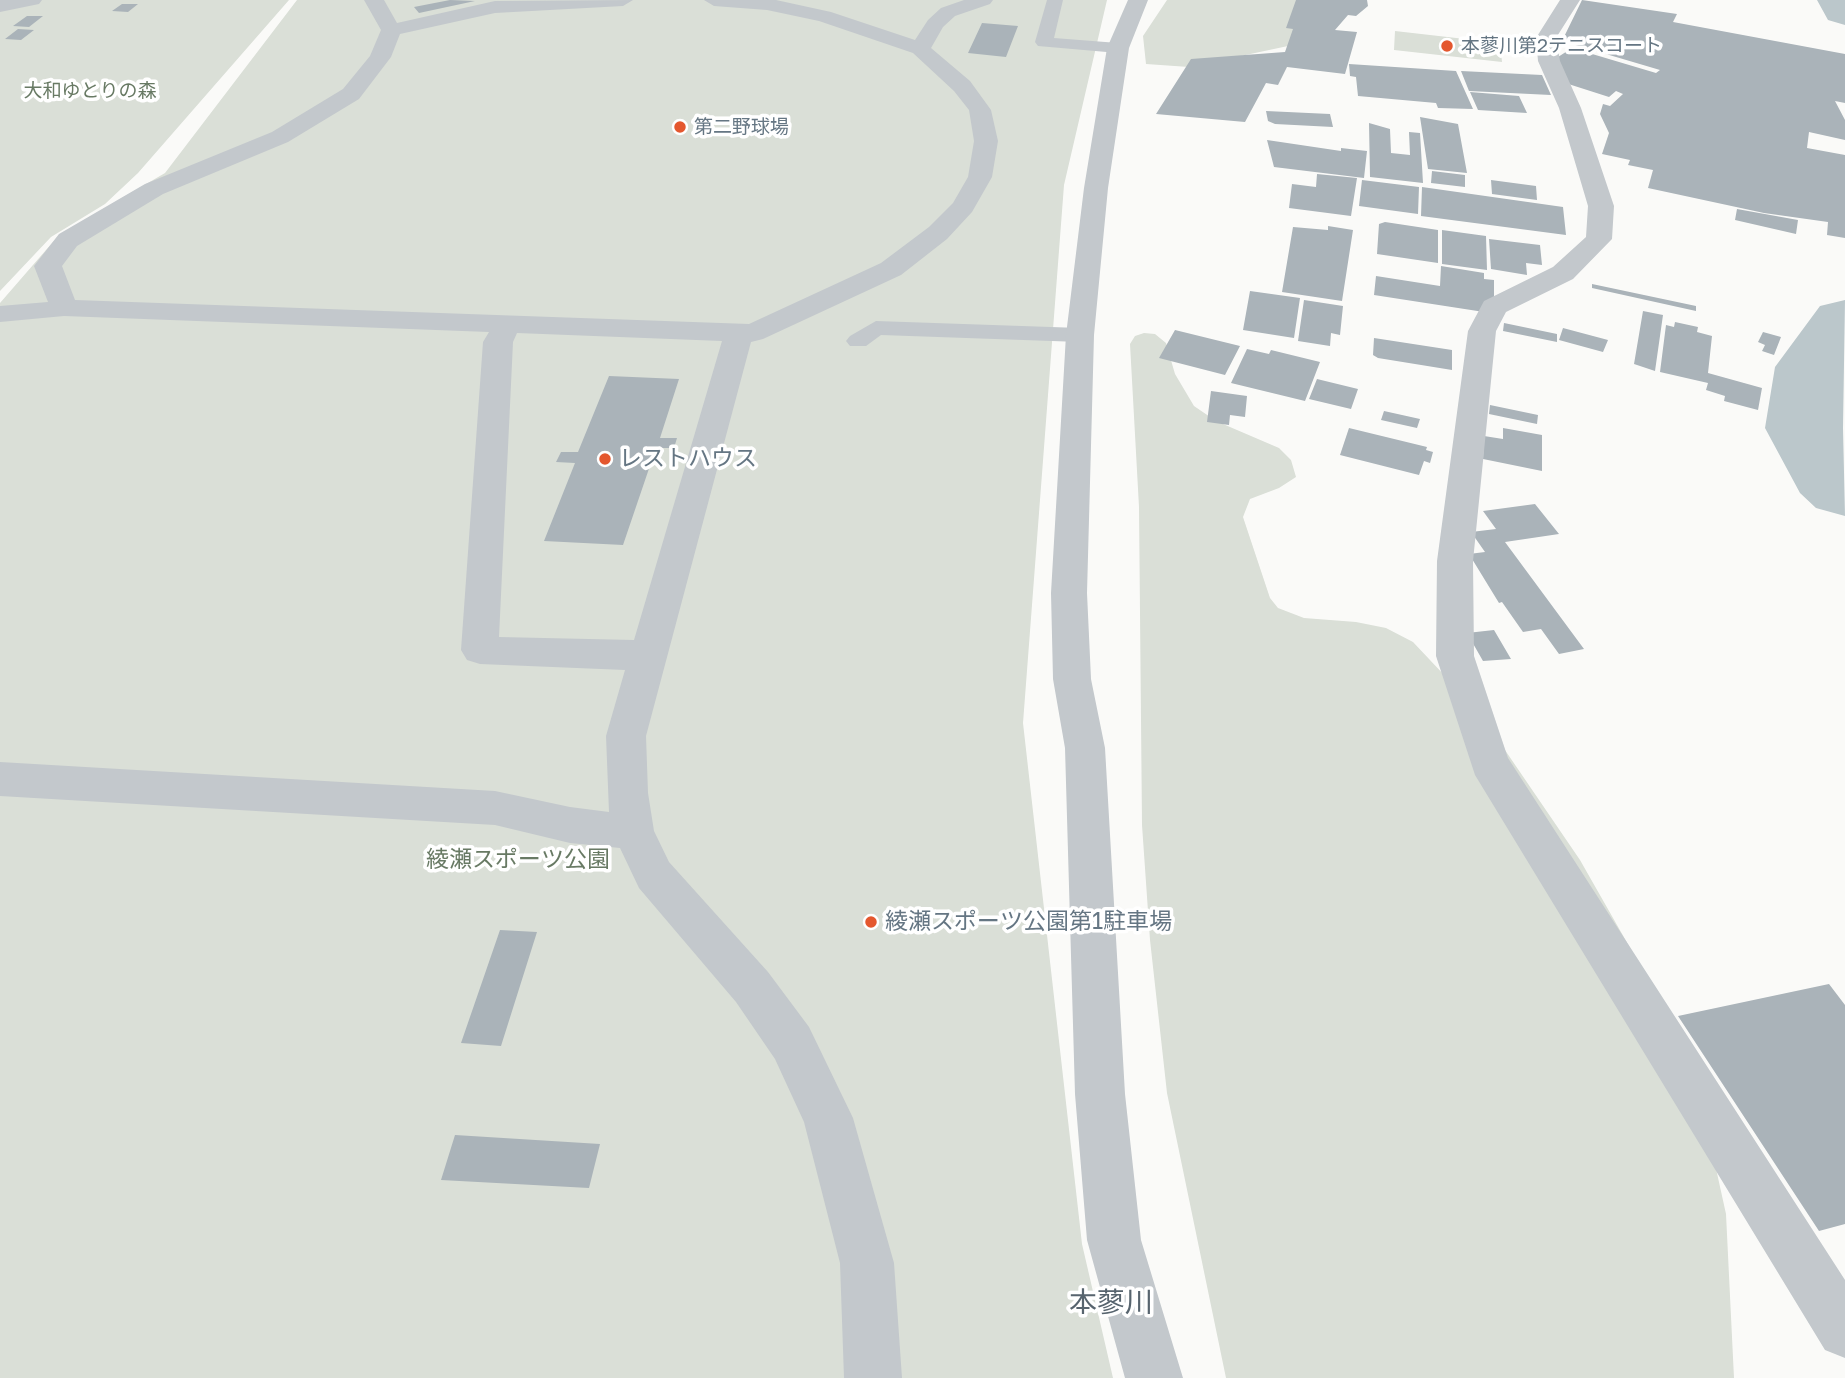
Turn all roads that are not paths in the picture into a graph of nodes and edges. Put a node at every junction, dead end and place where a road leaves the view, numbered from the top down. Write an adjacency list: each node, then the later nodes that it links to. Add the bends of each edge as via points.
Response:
1 (32, 0): 10 (street)
2 (374, 0): 11 (street)
3 (623, 0): 9 (street)
4 (714, 0): 13 (street, via 767,4 824,16)
5 (983, 0): 13 (street, via 948,12)
6 (1055, 0): 12 (lane, via 1044,42)
7 (1138, 0): 12 (street)
8 (1570, 0): 25 (street, via 1546,38 1549,61 1570,108 1601,206 1599,239 1563,273 1494,307 1482,331 1455,561 1455,656 1489,763)
9 (491, 3): 11 (street)
10 (0, 6)
11 (391, 30): 14 (street, via 380,57 351,94 321,114 245,154 154,189 68,240 48,266)
12 (1118, 48): 20 (street)
13 (920, 49): 16 (street, via 962,86 980,110 986,141 980,177 963,207 938,233 891,269)
14 (64, 308): 15 (street); 18 (street)
15 (0, 314)
16 (791, 316): 17 (street); 19 (street, via 753,333)
17 (836, 318)
18 (508, 322): 19 (street); 22 (street, via 498,342 480,650 625,656)
19 (739, 332): 22 (street)
20 (1080, 335): 21 (lane, via 876,328); 27 (street, via 1069,593 1072,679 1085,748 1100,1094 1114,1240)
21 (858, 341)
22 (652, 651): 24 (street, via 626,736)
23 (0, 779): 24 (street, via 495,808 570,825)
24 (633, 832): 26 (street, via 654,875 752,987 792,1043 828,1118 867,1263)
25 (1845, 1330)
26 (873, 1378)
27 (1154, 1378)

